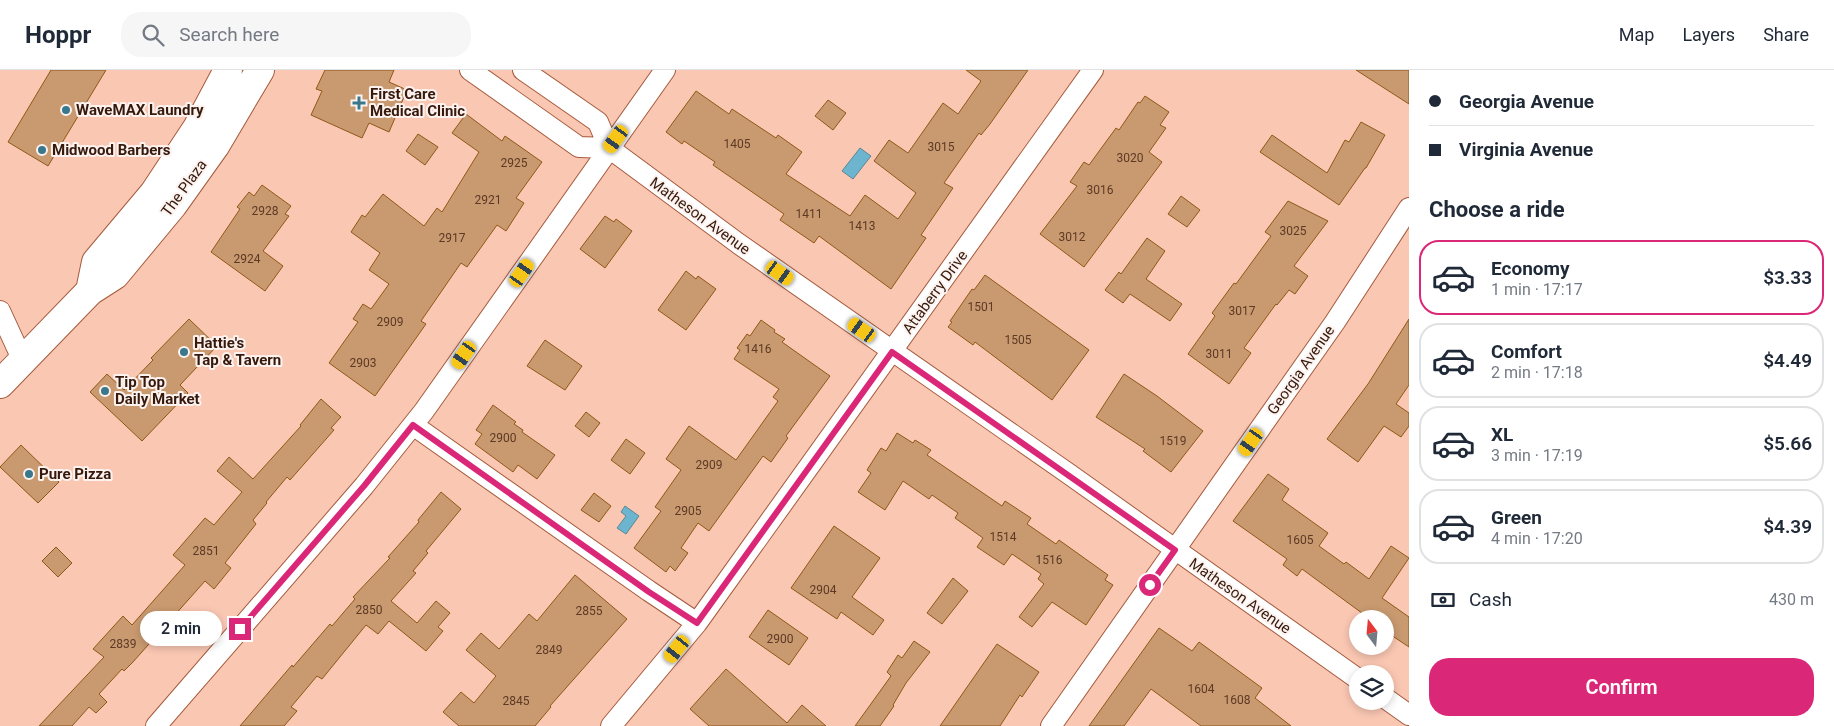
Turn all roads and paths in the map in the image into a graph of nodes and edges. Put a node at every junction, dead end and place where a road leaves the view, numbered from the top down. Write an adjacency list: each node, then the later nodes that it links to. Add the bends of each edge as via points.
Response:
1 (228, 70): 9 (main road, The Plaza, via 197,128 154,194 96,262)
2 (260, 70): 9 (main road, The Plaza, via 215,146 173,205 115,275)
3 (470, 70): 7 (street, via 579,147)
4 (523, 70): 7 (street, via 598,122)
5 (666, 70): 7 (street)
6 (1093, 70): 11 (street, Attaberry Drive)
7 (609, 148): 11 (street, Matheson Avenue, via 746,250); 14 (street)
8 (1409, 208): 15 (street, Georgia Avenue, via 1335,322)
9 (90, 291): 12 (main road, The Plaza)
10 (0, 311): 12 (street)
11 (892, 352): 15 (street, Matheson Avenue); 16 (street, Attaberry Drive)
12 (23, 361): 13 (main road, The Plaza)
13 (0, 384)
14 (413, 425): 16 (street); 20 (street)
15 (1175, 550): 17 (street, Matheson Avenue); 22 (street, Georgia Avenue)
16 (697, 623): 21 (street, Attaberry Drive)
17 (1349, 673)
18 (1394, 704): 19 (street)
19 (1409, 715)
20 (156, 726)
21 (611, 726)
22 (1051, 726)

